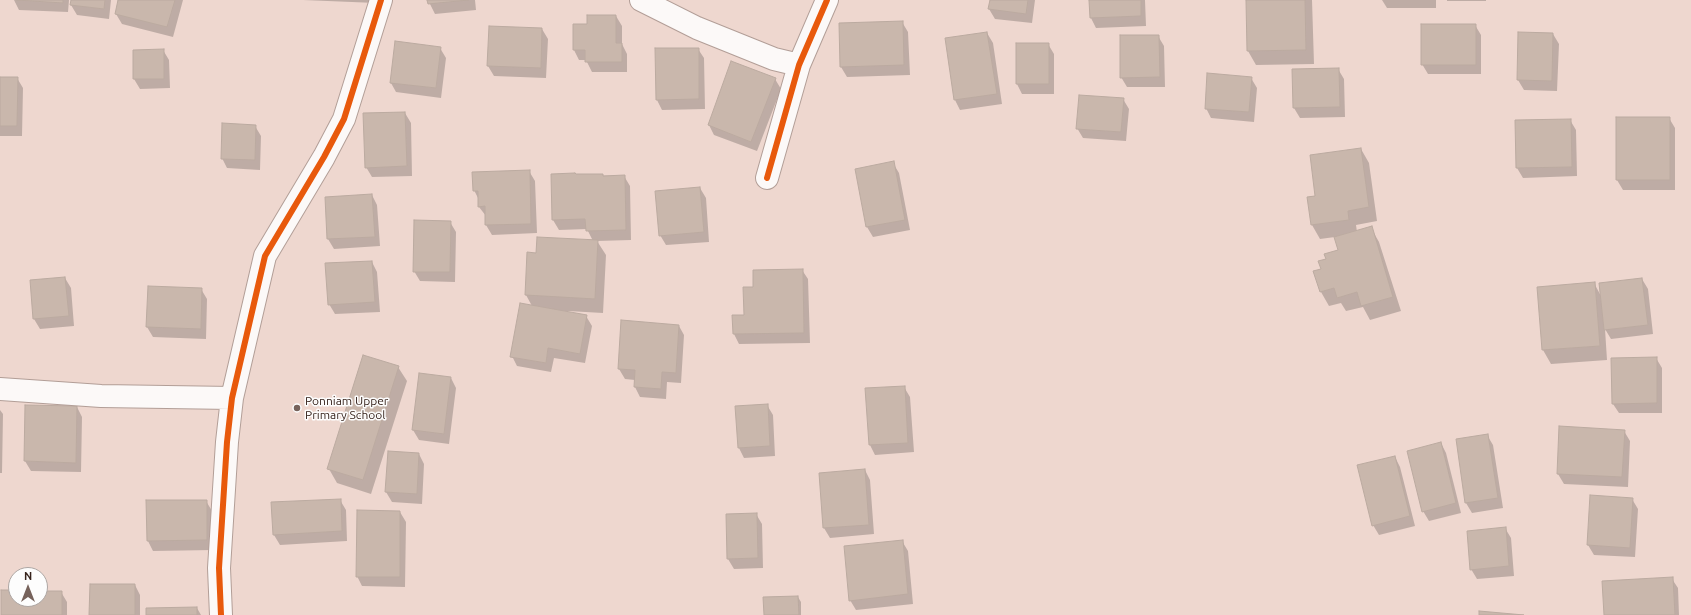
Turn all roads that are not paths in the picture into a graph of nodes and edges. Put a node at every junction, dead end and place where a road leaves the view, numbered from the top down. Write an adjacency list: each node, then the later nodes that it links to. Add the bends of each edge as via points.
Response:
1 (381, 0): 7 (street, via 344,119 265,256)
2 (641, 0): 4 (street, via 697,28 774,59)
3 (827, 0): 4 (street)
4 (799, 65): 5 (street)
5 (766, 178)
6 (0, 389): 7 (street, via 101,396)
7 (232, 398): 8 (street, via 220,560)
8 (221, 615)

